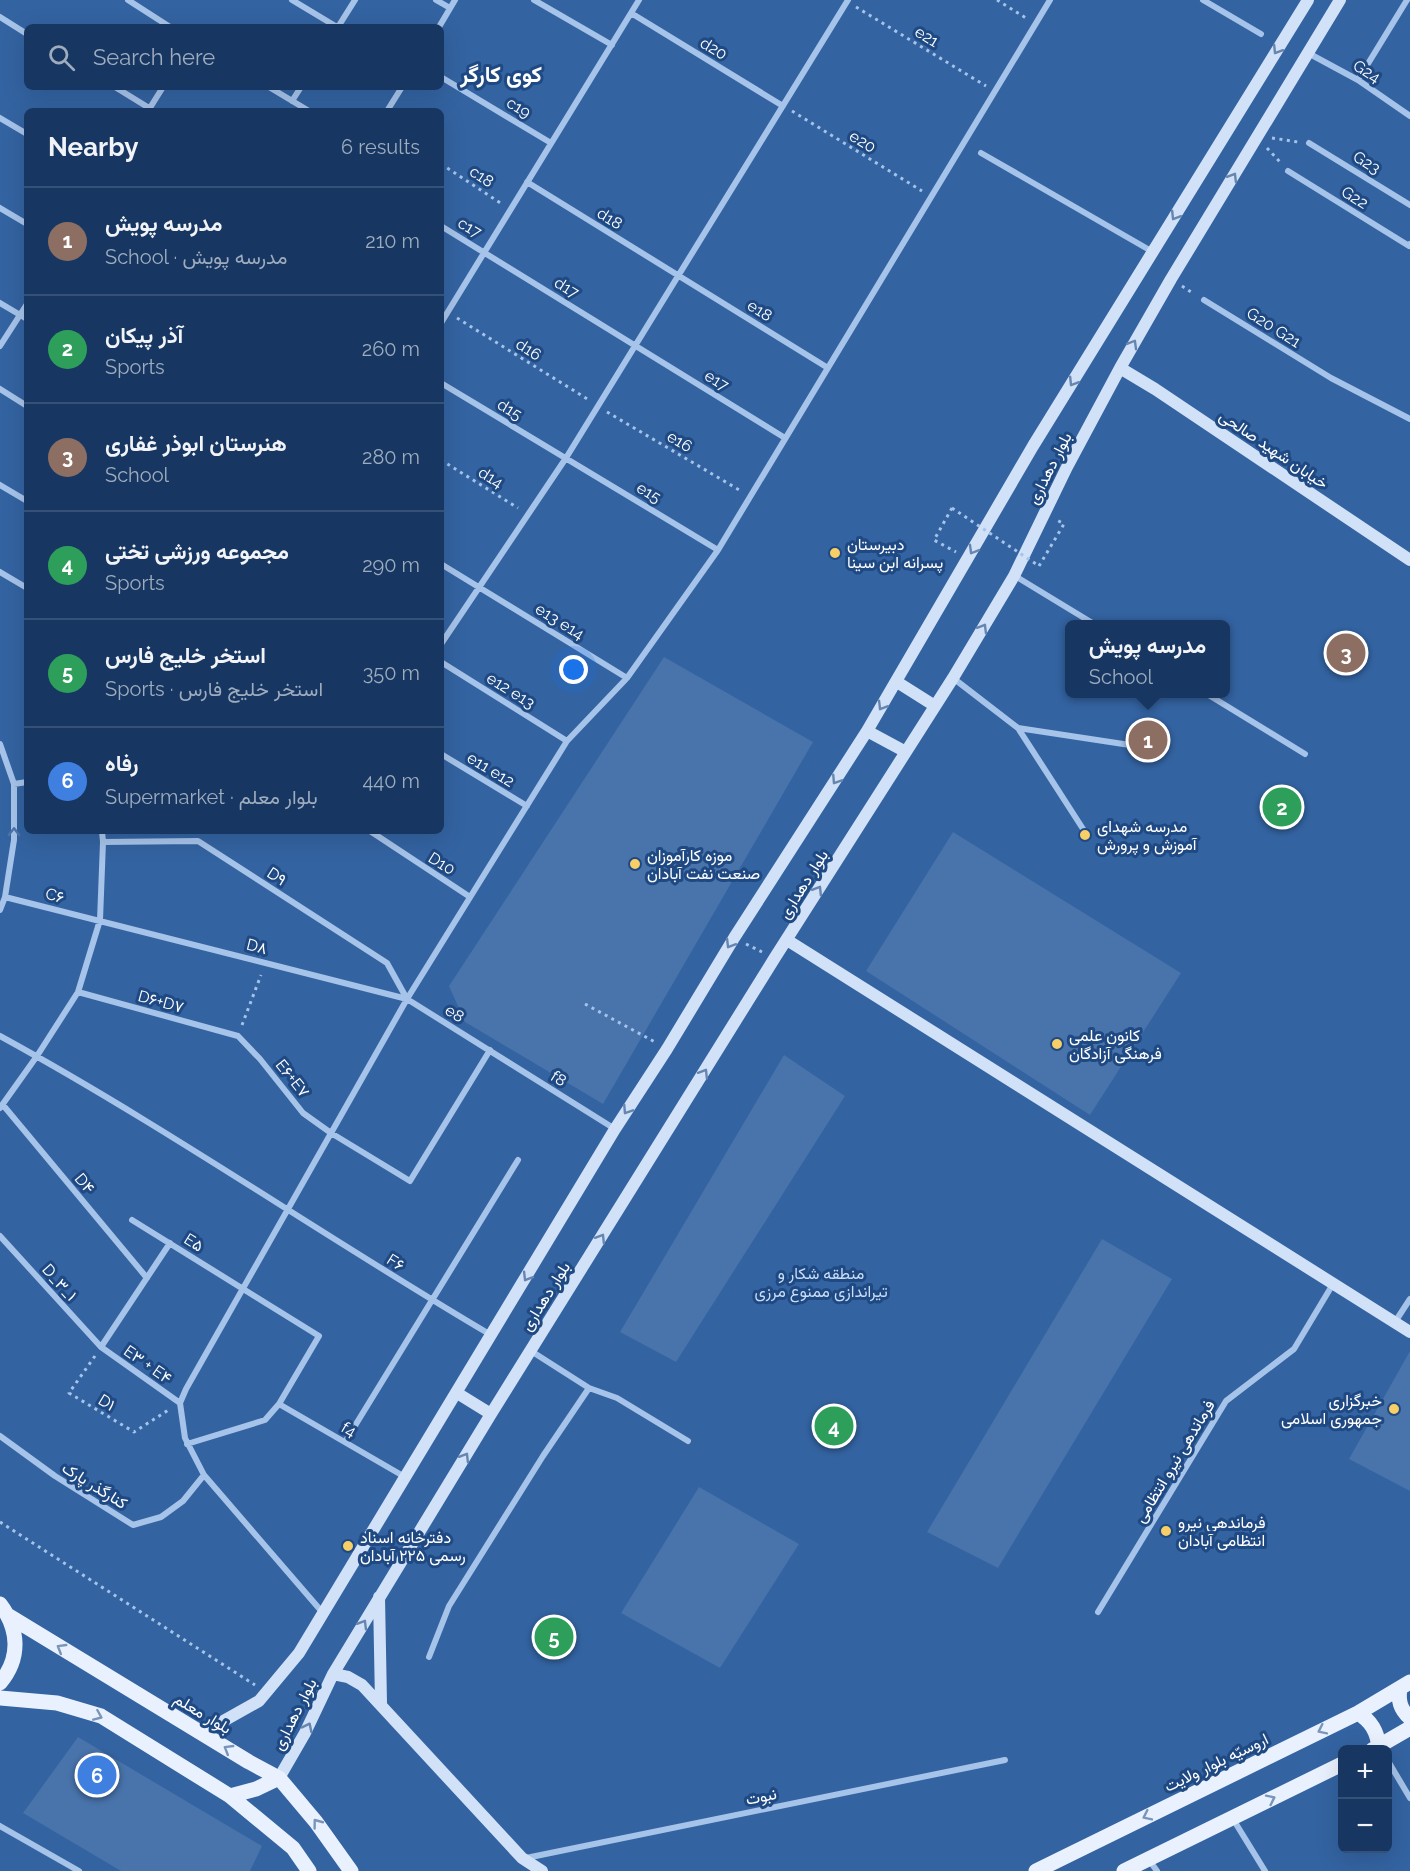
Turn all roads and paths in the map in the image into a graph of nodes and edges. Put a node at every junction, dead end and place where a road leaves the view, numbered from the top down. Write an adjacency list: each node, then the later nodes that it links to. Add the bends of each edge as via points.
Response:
1 (128, 0): 18 (street)
2 (292, 0): 19 (street)
3 (355, 0): 20 (street)
4 (436, 0): 15 (street)
5 (455, 0): 15 (street)
6 (534, 0): 25 (street)
7 (639, 0): 16 (street)
8 (997, 0): 22 (path)
9 (1050, 0): 22 (street)
10 (1203, 0): 24 (street)
11 (1308, 0): 59 (main road, بلوار دهداری, one-way to 59)
12 (1340, 0): 26 (main road, بلوار دهداری)
13 (1407, 0): 28 (street)
14 (847, 1): 34 (path, e21); 36 (street)
15 (450, 9): 21 (street)
16 (631, 13): 25 (street); 36 (street, d20)
17 (0, 17): 23 (street)
18 (165, 24)
19 (332, 24)
20 (339, 24)
21 (441, 24)
22 (1036, 24): 34 (street)
23 (24, 32)
24 (1261, 34)
25 (612, 45): 45 (street)
26 (1307, 53): 28 (street, G24); 44 (main road, بلوار دهداری)
27 (444, 79): 45 (street, c19)
28 (1358, 80): 41 (street, G24)
29 (120, 90): 37 (street)
30 (162, 90): 38 (street)
31 (274, 90): 35 (street)
32 (299, 90): 35 (street)
33 (400, 90): 40 (street)
34 (995, 92): 51 (street)
35 (292, 101): 39 (street)
36 (783, 106): 51 (path, e20); 60 (street)
37 (148, 108)
38 (152, 108)
39 (304, 108)
40 (389, 108)
41 (1410, 116)
42 (0, 118): 43 (street)
43 (24, 132)
44 (1257, 136): 46 (path); 49 (path); 61 (main road, بلوار دهداری, one-way to 44)
45 (551, 143): 50 (street)
46 (1309, 143): 52 (street, G23)
47 (981, 153): 59 (street)
48 (444, 166): 54 (path, c18)
49 (1287, 171): 57 (street, G22)
50 (527, 182): 54 (street); 60 (street, d18)
51 (932, 196): 71 (street)
52 (1410, 205)
53 (0, 208): 55 (street)
54 (510, 209): 58 (street)
55 (24, 222)
56 (444, 228): 58 (street, c17)
57 (1409, 245)
58 (484, 252): 65 (street); 69 (street, d17)
59 (1153, 252): 87 (main road, بلوار دهداری, one-way to 87)
60 (678, 276): 69 (street); 71 (street, e18)
61 (1171, 279): 62 (path); 72 (main road, بلوار دهداری, one-way to 61)
62 (1204, 300): 77 (street, G20 G21, via 1331,378)
63 (0, 303): 66 (street)
64 (24, 309): 66 (street)
65 (447, 312): 68 (street); 76 (path, d16)
66 (20, 315): 67 (street); 70 (street)
67 (24, 317)
68 (444, 317)
69 (635, 345): 76 (street); 78 (street, e17)
70 (0, 346)
71 (828, 368): 78 (street)
72 (1120, 368): 88 (main road, خیابان شهید صالحی); 91 (main road, بلوار دهداری)
73 (444, 385): 79 (street, d15)
74 (0, 389): 75 (street)
75 (24, 404)
76 (598, 406): 79 (street); 82 (path, e16)
77 (1410, 419)
78 (785, 438): 82 (street)
79 (566, 458): 84 (street); 86 (street, e15)
80 (444, 462): 84 (path, d14)
81 (0, 485): 83 (street)
82 (750, 496): 86 (street)
83 (24, 499)
84 (528, 514): 93 (street)
85 (1064, 524): 87 (path, bridge, via 1039,566 952,508 934,540)
86 (718, 550): 97 (street)
87 (967, 560): 99 (main road, بلوار دهداری)
88 (1410, 560)
89 (444, 566): 93 (street, e13 e14)
90 (0, 572): 92 (street)
91 (1014, 576): 94 (street); 98 (main road, بلوار دهداری, one-way to 91)
92 (24, 586)
93 (479, 587): 95 (street); 97 (street, e13 e14)
94 (1087, 620)
95 (444, 640)
96 (444, 664): 104 (street, e12 e13)
97 (627, 678): 104 (street)
98 (953, 678): 101 (main road, بلوار دهداری); 102 (street)
99 (897, 682): 101 (main road); 103 (main road, بلوار دهداری, one-way to 103)
100 (1215, 698): 108 (street)
101 (935, 706): 107 (main road, بلوار دهداری)
102 (1018, 728): 106 (street); 113 (street)
103 (867, 731): 107 (main road); 121 (main road, بلوار دهداری, one-way to 121)
104 (567, 741): 112 (street)
105 (0, 744): 111 (street)
106 (1143, 747)
107 (906, 752): 122 (main road, بلوار دهداری, one-way to 107)
108 (1305, 754)
109 (444, 756): 112 (street, e11 e12)
110 (24, 782): 111 (street)
111 (14, 784): 117 (street, one-way to 111, via 14,840)
112 (527, 806): 118 (street)
113 (1085, 832)
114 (102, 834): 116 (street)
115 (375, 834): 118 (street, D10)
116 (103, 842): 120 (street); 126 (street, D۹, via 198,841 387,963)
117 (5, 897): 119 (street); 120 (street, C۶)
118 (470, 897): 126 (street)
119 (0, 910)
120 (100, 920): 124 (street, D۸); 125 (street)
121 (734, 938): 123 (path); 130 (main road, بلوار دهداری, one-way to 130)
122 (787, 940): 123 (main road, بلوار دهداری); 142 (main road)
123 (774, 959): 150 (main road, بلوار دهداری, one-way to 123)
124 (266, 962): 126 (street, D۸); 129 (path)
125 (78, 992): 129 (street, D۶+D۷); 132 (street)
126 (407, 999): 131 (street, e8); 135 (street)
127 (585, 1004): 130 (path)
128 (0, 1036): 132 (street, F۶)
129 (238, 1036): 135 (street, E۶+E۷, via 303,1113)
130 (667, 1049): 134 (main road, بلوار دهداری, one-way to 134)
131 (490, 1050): 134 (street, f8); 135 (street, E۶+E۷, via 410,1181)
132 (37, 1056): 133 (street); 137 (street, F۶)
133 (1, 1106): 141 (street, D۴)
134 (615, 1129): 148 (main road, بلوار دهداری, one-way to 148)
135 (331, 1133): 137 (street)
136 (518, 1160): 145 (street)
137 (288, 1209): 143 (street); 145 (street, F۶)
138 (132, 1220): 140 (street, E۵)
139 (0, 1236): 149 (street, D_۳_۱)
140 (170, 1243): 141 (street); 143 (street, E۵)
141 (147, 1278): 149 (street)
142 (1334, 1283): 146 (main road); 165 (street, فرماندهی نیرو انتظامی, via 1294,1349 1226,1401)
143 (243, 1288): 153 (street); 154 (street, E۵, via 319,1336)
144 (1410, 1299): 146 (street)
145 (432, 1300): 148 (street, F۶); 158 (street)
146 (1395, 1322): 147 (main road)
147 (1410, 1332)
148 (492, 1335): 152 (main road, بلوار دهداری)
149 (101, 1347): 153 (street, E۳ + E۴); 153 (path, D۱, via 69,1393 134,1432)
150 (531, 1351): 151 (street); 155 (main road, بلوار دهداری)
151 (589, 1388): 157 (street, via 617,1398); 167 (street, via 449,1606)
152 (457, 1393): 155 (main road); 161 (main road, بلوار دهداری)
153 (180, 1403): 159 (street)
154 (279, 1404): 158 (street, f4); 159 (street, via 265,1420)
155 (491, 1414): 163 (main road, بلوار دهداری, one-way to 155)
156 (0, 1436): 160 (street, کنارگذر پارک, via 133,1525 161,1517 183,1501)
157 (688, 1441)
158 (345, 1442): 161 (street, f4)
159 (188, 1444): 160 (street)
160 (204, 1475): 166 (street)
161 (405, 1478): 166 (main road, بلوار دهداری)
162 (0, 1522): 171 (path)
163 (379, 1598): 168 (main road, بلوار دهداری, one-way to 163); 173 (main road)
164 (4, 1610): 169 (main road, via 14,1630 16,1646 7,1675); 177 (main road, بلوار معلم, one-way to 164)
165 (1098, 1612)
166 (323, 1613): 171 (main road, بلوار دهداری, via 299,1653)
167 (429, 1657)
168 (333, 1674): 173 (main road, via 362,1684); 183 (main road, بلوار دهداری, one-way to 168)
169 (0, 1683)
170 (1405, 1685): 174 (main road, اروسیّه بلوار ولایت); 175 (main road, via 1398,1699)
171 (266, 1692): 177 (main road, بلوار دهداری, via 259,1701)
172 (0, 1698): 184 (main road, one-way to 184, via 57,1703 101,1716)
173 (381, 1703): 188 (main road)
174 (1358, 1713): 178 (main road, via 1373,1726); 195 (main road, اروسیّه بلوار ولایت, one-way to 195)
175 (1410, 1718)
176 (1410, 1728): 179 (main road)
177 (202, 1733): 183 (main road, بلوار معلم, one-way to 177)
178 (1377, 1745)
179 (1382, 1745)
180 (1005, 1760): 188 (street, نبوت)
181 (1338, 1766): 186 (main road, one-way to 181)
182 (1392, 1768): 185 (street)
183 (279, 1778): 184 (main road); 192 (main road, بلوار معلم, one-way to 183)
184 (230, 1796): 191 (main road, via 293,1848)
185 (1410, 1798)
186 (1233, 1818): 189 (main road); 197 (street)
187 (0, 1826): 190 (street)
188 (522, 1858): 193 (main road); 194 (main road)
189 (1153, 1865): 196 (main road)
190 (79, 1871)
191 (309, 1871)
192 (351, 1871)
193 (527, 1871)
194 (542, 1871)
195 (1036, 1871)
196 (1124, 1871)
197 (1265, 1871)

